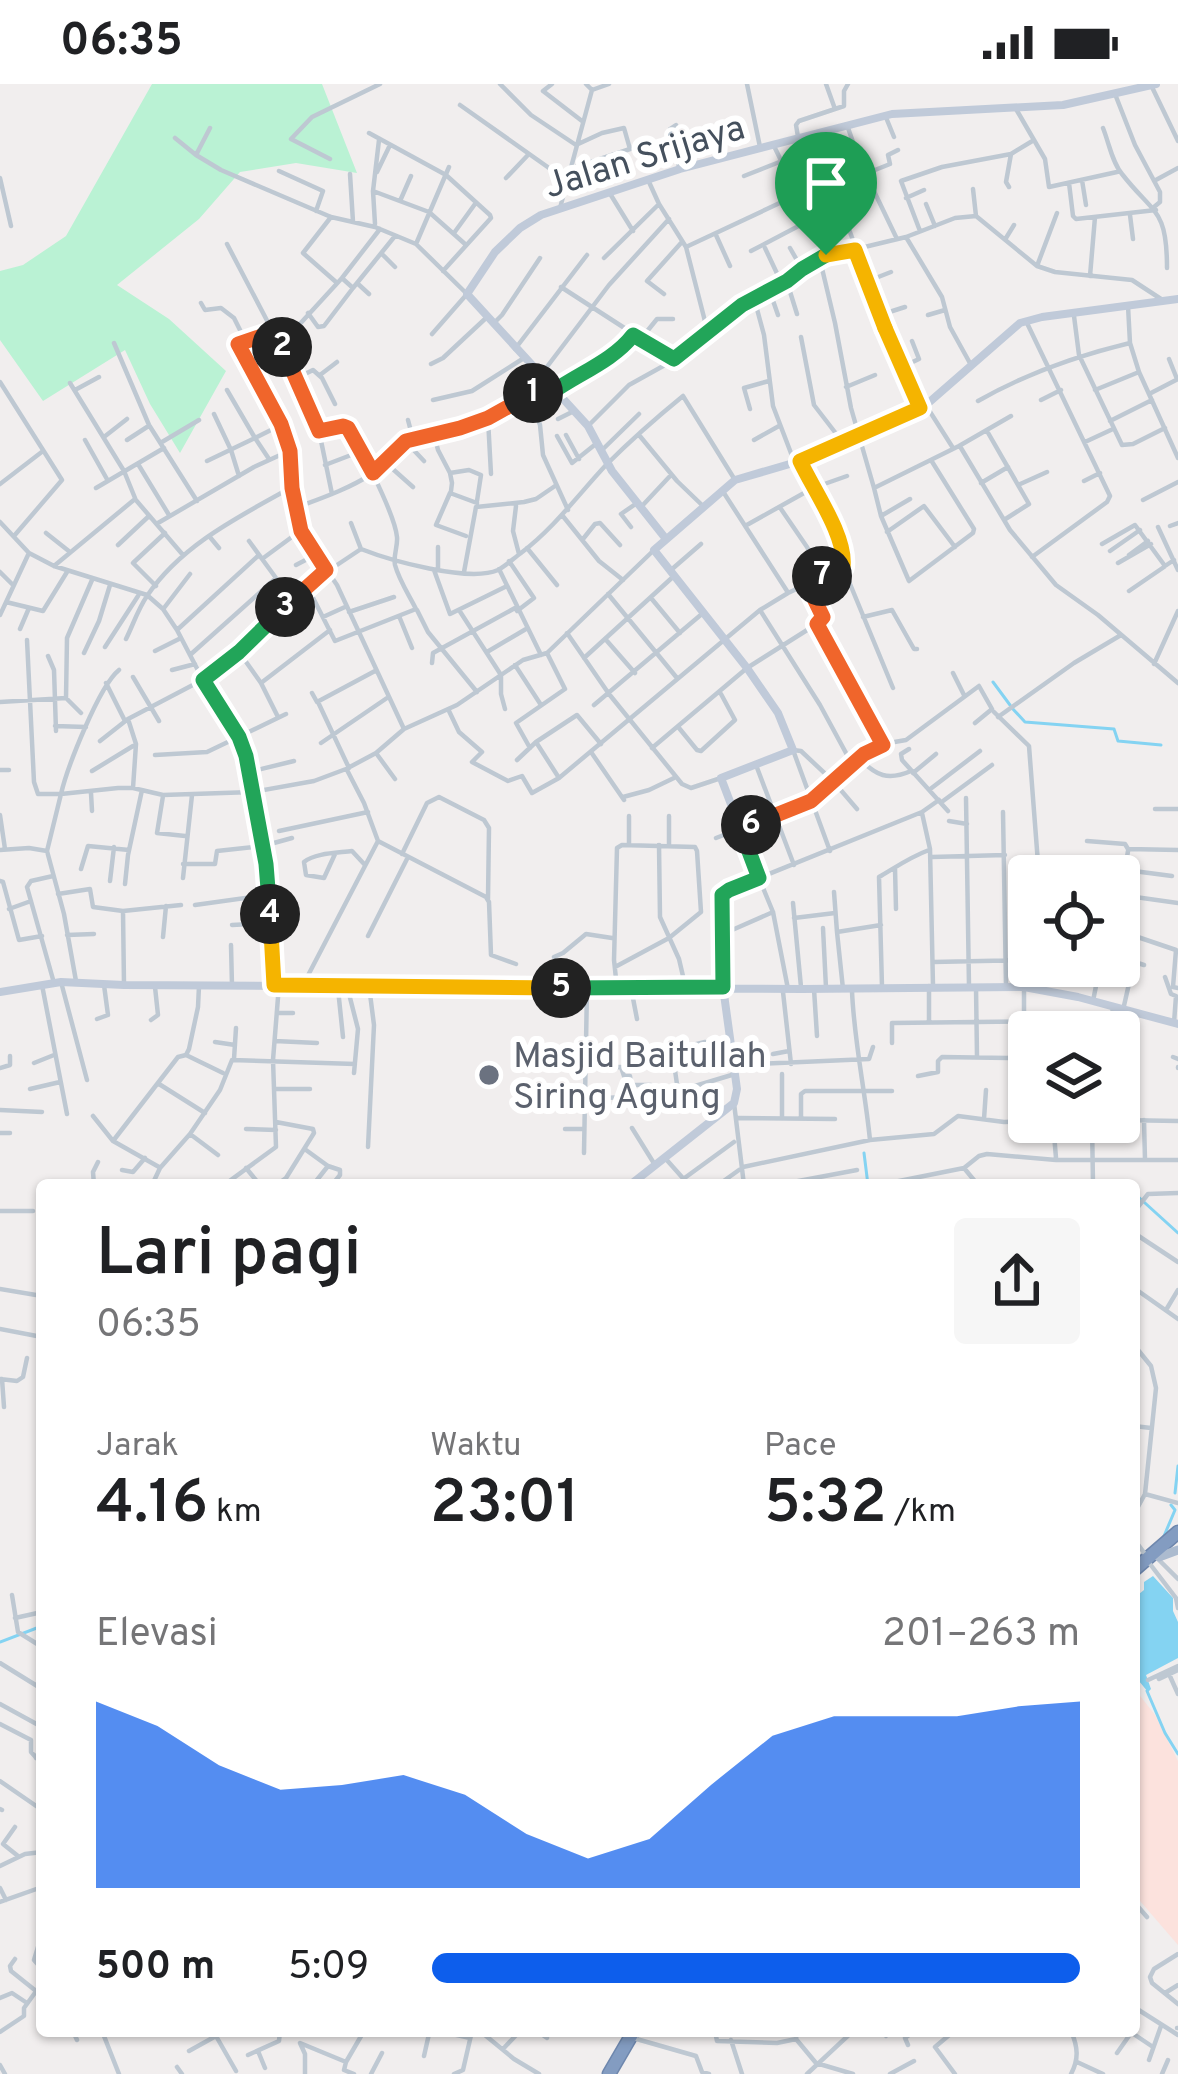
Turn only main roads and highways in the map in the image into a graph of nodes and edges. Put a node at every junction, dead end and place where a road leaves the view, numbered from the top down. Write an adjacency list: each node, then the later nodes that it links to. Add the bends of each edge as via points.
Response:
1 (1178, 1536): 3 (highway)
2 (1178, 1550): 3 (main road)
3 (1153, 1559): 4 (highway)
4 (1140, 1569)
5 (629, 2037): 6 (highway)
6 (606, 2074)

